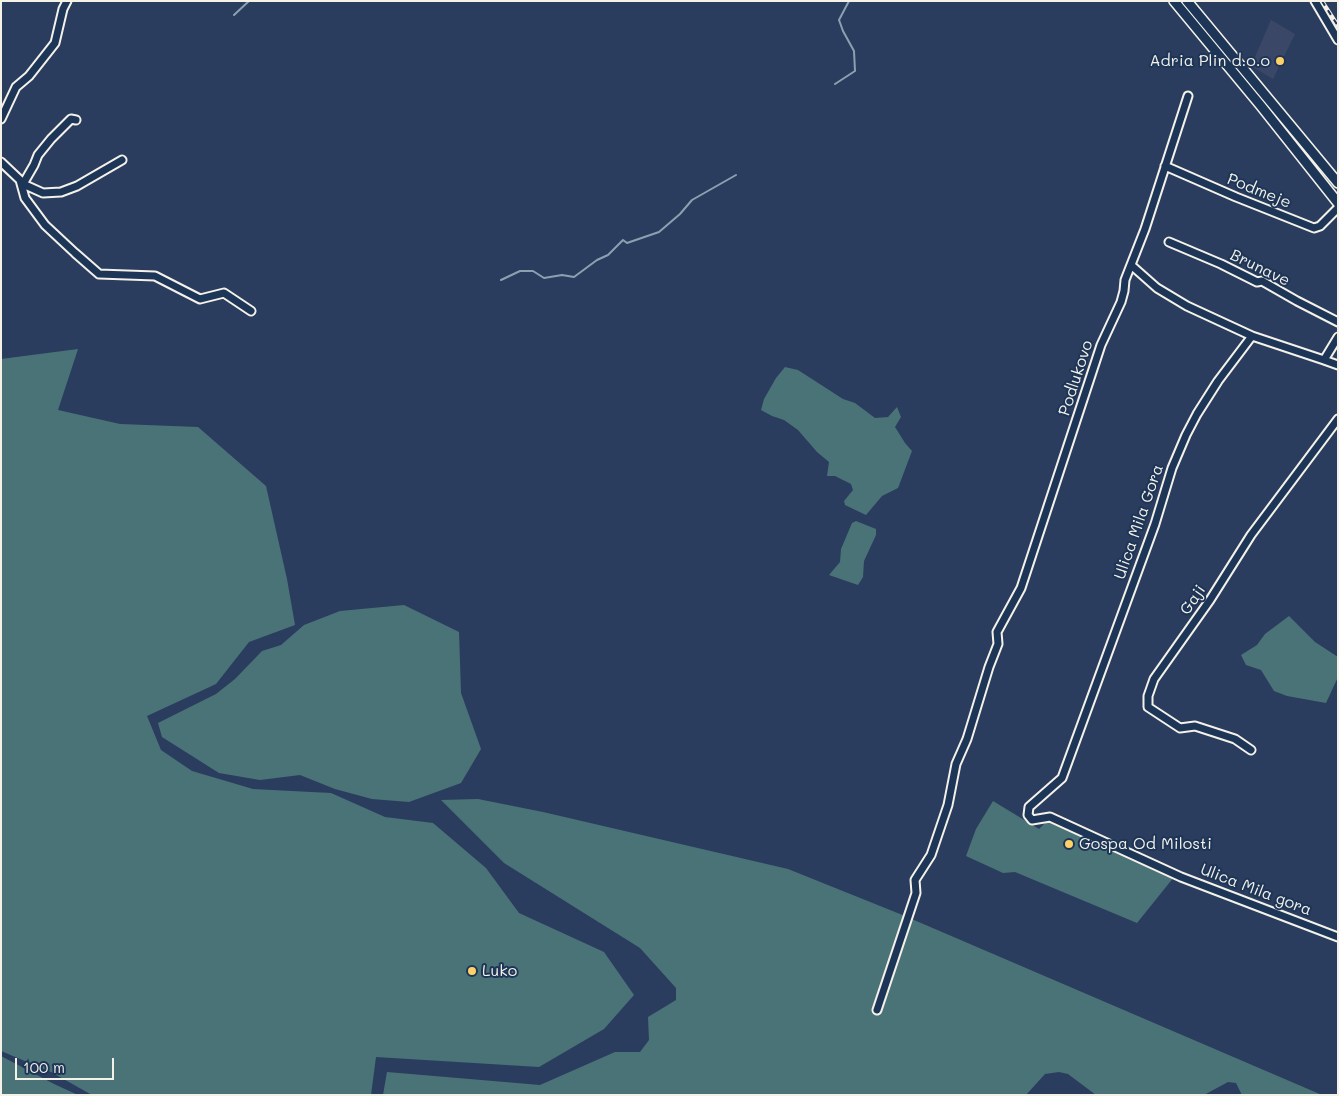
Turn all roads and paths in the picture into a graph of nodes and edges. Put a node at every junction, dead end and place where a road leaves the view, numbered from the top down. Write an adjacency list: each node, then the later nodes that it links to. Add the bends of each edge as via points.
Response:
1 (67, 1): 7 (street, via 55,43 16,87)
2 (1174, 1): 14 (main road)
3 (1187, 1): 13 (main road)
4 (1315, 1): 5 (street)
5 (1338, 40)
6 (1188, 96): 11 (street, Podlukovo)
7 (1, 119)
8 (76, 120): 12 (street, via 71,119 50,139)
9 (122, 160): 12 (street, via 61,192 43,193)
10 (1, 162): 12 (street)
11 (1165, 166): 15 (street, Podmeje, via 1314,228); 17 (street, Podlukovo)
12 (22, 182): 18 (street, via 25,198 45,225 100,274 155,276 200,299 224,293)
13 (1338, 183)
14 (1338, 203)
15 (1338, 208)
16 (1169, 242): 19 (street, Brunave, via 1257,282 1262,281)
17 (1131, 265): 20 (street, via 1158,288 1187,306); 28 (street, Podlukovo, via 1121,302 1100,345 1021,588 997,632 998,644 956,764 948,805 930,855 915,880 916,893)
18 (251, 311)
19 (1338, 322)
20 (1252, 336): 22 (street); 26 (street, Ulica Mila Gora, via 1218,381 1186,435 1062,778 1029,807)
21 (1338, 337): 22 (street)
22 (1324, 360): 23 (street)
23 (1338, 365)
24 (1338, 419): 25 (street, Gaji, via 1251,535 1154,679 1148,696 1148,707 1180,728 1195,726 1235,739)
25 (1251, 750)
26 (1028, 815): 27 (street, Ulica Mila gora, via 1032,820 1050,817 1181,877)
27 (1338, 937)
28 (877, 1010)

